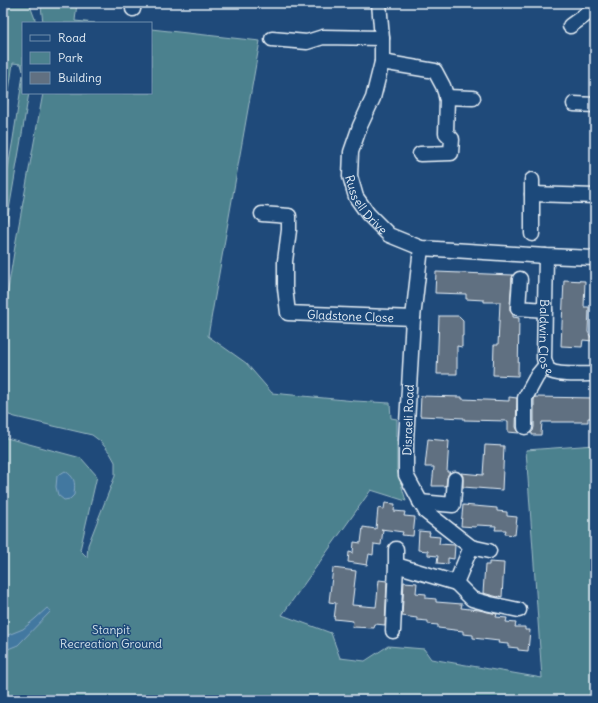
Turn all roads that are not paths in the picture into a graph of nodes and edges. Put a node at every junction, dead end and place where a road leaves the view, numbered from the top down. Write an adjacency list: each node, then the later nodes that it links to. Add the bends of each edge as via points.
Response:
1 (379, 3): 4 (street, Russell Drive)
2 (595, 8): 3 (street)
3 (570, 26)
4 (382, 38): 5 (street, via 323,37 307,42); 6 (street, Russell Drive)
5 (272, 39)
6 (382, 62): 7 (street, via 435,71); 17 (street, Russell Drive, via 373,98 351,152 350,176 356,197 389,236)
7 (446, 97): 8 (street); 11 (street, via 446,133 452,139 451,153)
8 (473, 98)
9 (574, 104): 10 (street)
10 (595, 105)
11 (420, 154)
12 (532, 180): 13 (street)
13 (538, 195): 14 (street); 16 (street)
14 (595, 196)
15 (262, 214): 22 (street, Gladstone Close, via 289,216 285,261 288,313)
16 (532, 234)
17 (421, 248): 18 (street, Russell Drive); 22 (street, Disraeli Road)
18 (546, 256): 19 (street, Russell Drive); 21 (street, Baldwin Close)
19 (595, 258)
20 (520, 279): 21 (street, via 518,308)
21 (545, 310): 23 (street, Baldwin Close)
22 (413, 318): 27 (street, Disraeli Road, via 406,475)
23 (546, 365): 24 (street, Baldwin Close, via 550,371 558,374); 25 (street, via 525,398)
24 (595, 374)
25 (525, 427)
26 (456, 479): 27 (street, via 453,505)
27 (420, 502): 28 (street, Disraeli Road, via 426,512)
28 (471, 547): 30 (street, Disraeli Road); 32 (street)
29 (396, 549): 31 (street)
30 (489, 551)
31 (396, 565): 32 (street); 34 (street)
32 (456, 583): 33 (street, via 472,599)
33 (519, 610)
34 (393, 631)

